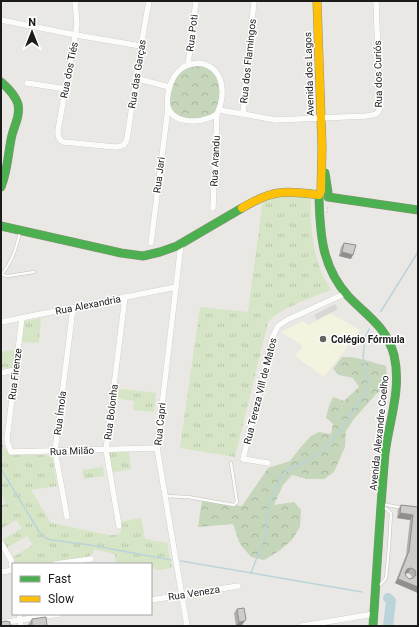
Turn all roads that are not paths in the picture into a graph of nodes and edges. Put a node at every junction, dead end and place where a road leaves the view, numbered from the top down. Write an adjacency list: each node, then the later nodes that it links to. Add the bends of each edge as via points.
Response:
1 (75, 1): 8 (street, Rua dos Tiés)
2 (149, 1): 9 (street, Rua das Garças)
3 (196, 1): 10 (street, Rua Poti)
4 (254, 1): 18 (street, Rua dos Flamingos)
5 (317, 1): 19 (main road, Avenida dos Lagos)
6 (376, 1): 19 (street, Rua dos Curiós, via 379,112 372,115)
7 (1, 20): 8 (street)
8 (76, 35): 9 (street); 15 (street, Rua dos Tiés)
9 (140, 46): 11 (street, Rua das Garças)
10 (188, 65): 14 (street, via 176,74); 17 (street, via 206,64 217,73 222,87 222,103)
11 (136, 78): 14 (street); 20 (street, Rua das Garças, via 127,140 123,146 64,142)
12 (1, 82): 21 (main road, via 14,95 18,108)
13 (27, 83): 15 (street)
14 (169, 87): 16 (street)
15 (66, 89): 20 (street, Rua dos Tiés)
16 (168, 107): 17 (street, via 174,116 190,121 207,119); 28 (street, Rua Jari)
17 (218, 112): 18 (street); 24 (street, Rua Arandu)
18 (242, 114): 19 (street, Rua dos Flamingos, via 276,120)
19 (321, 118): 23 (main road, Avenida dos Lagos)
20 (58, 138)
21 (4, 166): 22 (main road, via 4,181)
22 (1, 187)
23 (324, 195): 25 (main road); 29 (main road, via 284,191 265,196); 33 (main road, Avenida Alexandre Coelho, via 321,241 324,255 332,274)
24 (213, 208)
25 (418, 210)
26 (1, 226): 27 (main road)
27 (20, 231): 29 (main road, via 134,256 153,254); 31 (lane, via 12,260)
28 (151, 243)
29 (181, 244): 32 (street, Rua Capri)
30 (34, 272): 31 (lane)
31 (1, 275)
32 (176, 287): 34 (street, Rua Alexandria); 40 (street, Rua Capri)
33 (346, 293): 45 (street, Rua Tereza Vill de Matos, via 287,320 278,326 273,336 243,459); 47 (main road, Avenida Alexandre Coelho, via 382,329 395,361 395,399 386,450)
34 (125, 298): 35 (street, Rua Alexandria); 41 (street, Rua Bolonha)
35 (73, 308): 36 (street, Rua Alexandria); 42 (street, Rua Ímola)
36 (22, 318): 37 (street, Rua Alexandria); 38 (street, Rua Firenze)
37 (1, 322)
38 (15, 370): 39 (street); 43 (street, Rua Firenze, via 7,439)
39 (1, 373)
40 (157, 448): 41 (street, Rua Milão); 46 (street, Rua Capri)
41 (106, 450): 42 (street, Rua Milão); 50 (street, Rua Bolonha)
42 (55, 451): 43 (street, Rua Milão); 49 (street, Rua Ímola)
43 (11, 452)
44 (231, 463): 46 (lane, via 237,502 234,505)
45 (268, 463)
46 (165, 496): 58 (street, Rua Capri)
47 (382, 504): 48 (lane); 60 (main road, Avenida Alexandre Coelho)
48 (405, 508)
49 (67, 517)
50 (119, 526)
51 (1, 543): 54 (street)
52 (91, 559): 53 (street)
53 (62, 563)
54 (12, 566)
55 (12, 571): 56 (street)
56 (1, 572)
57 (238, 586): 58 (street, Rua Veneza)
58 (182, 595): 59 (street, Rua Veneza); 64 (street, Rua Capri)
59 (152, 600)
60 (374, 614): 65 (street); 66 (main road, Avenida Alexandre Coelho)
61 (52, 615): 62 (street)
62 (20, 620): 63 (street)
63 (1, 623)
64 (187, 626)
65 (302, 626)
66 (374, 626)

